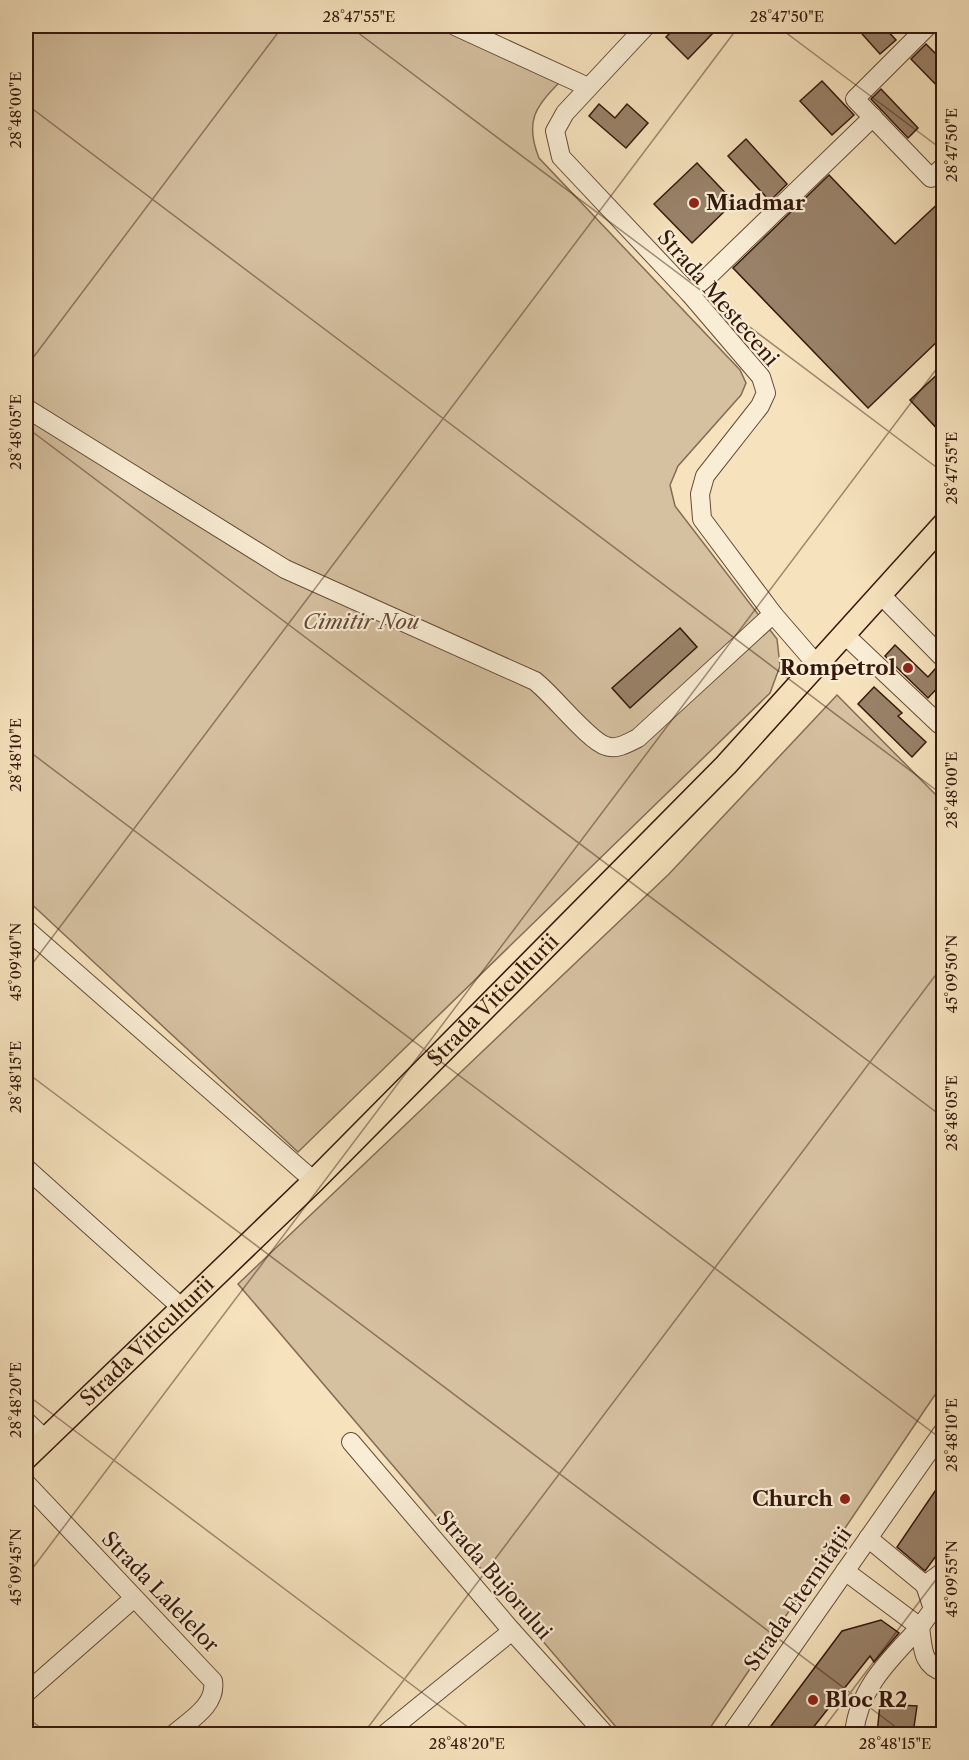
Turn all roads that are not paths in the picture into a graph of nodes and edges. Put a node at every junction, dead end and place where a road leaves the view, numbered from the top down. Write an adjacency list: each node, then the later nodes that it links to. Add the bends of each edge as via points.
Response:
1 (455, 26): 4 (street)
2 (928, 26): 5 (street, via 855,99)
3 (640, 28): 4 (street, Strada Mesteceni)
4 (588, 87): 7 (street, Strada Mesteceni, via 555,131 561,157)
5 (873, 117): 6 (street, via 931,178); 7 (street)
6 (944, 166)
7 (690, 294): 11 (street, Strada Mesteceni, via 761,377 766,393 705,476 700,494 702,519 709,531)
8 (26, 408): 11 (street, via 285,568 536,681 606,746 621,746 638,738)
9 (944, 524): 10 (main road, Strada Viticulturii)
10 (881, 595): 12 (main road, Strada Viticulturii); 13 (street)
11 (773, 614): 14 (street, Strada Mesteceni)
12 (845, 635): 14 (main road, Strada Viticulturii); 15 (street, via 907,696)
13 (944, 659)
14 (818, 666): 18 (main road, Strada Viticulturii, via 726,765)
15 (944, 725)
16 (26, 929): 18 (street)
17 (26, 1168): 19 (street)
18 (314, 1181): 19 (main road, Strada Viticulturii)
19 (182, 1308): 22 (main road, Strada Viticulturii)
20 (26, 1421): 22 (street)
21 (944, 1430): 26 (street, Strada Eternității)
22 (45, 1439): 24 (main road, Strada Viticulturii)
23 (351, 1442): 32 (street, Strada Bujorului)
24 (26, 1458)
25 (26, 1483): 30 (street, Strada Lalelelor)
26 (868, 1538): 27 (street, Strada Eternității); 29 (street)
27 (845, 1571): 31 (street); 38 (street, Strada Eternității)
28 (944, 1571): 29 (street)
29 (925, 1585): 31 (street, via 933,1609)
30 (133, 1599): 34 (street); 35 (street, Strada Lalelelor, via 213,1681 215,1690 208,1704)
31 (920, 1627): 33 (street, via 928,1664); 39 (street, via 878,1672 856,1713)
32 (512, 1631): 36 (street); 37 (street, Strada Bujorului)
33 (944, 1672)
34 (26, 1694)
35 (174, 1734)
36 (385, 1734)
37 (605, 1734)
38 (731, 1734)
39 (854, 1734)

